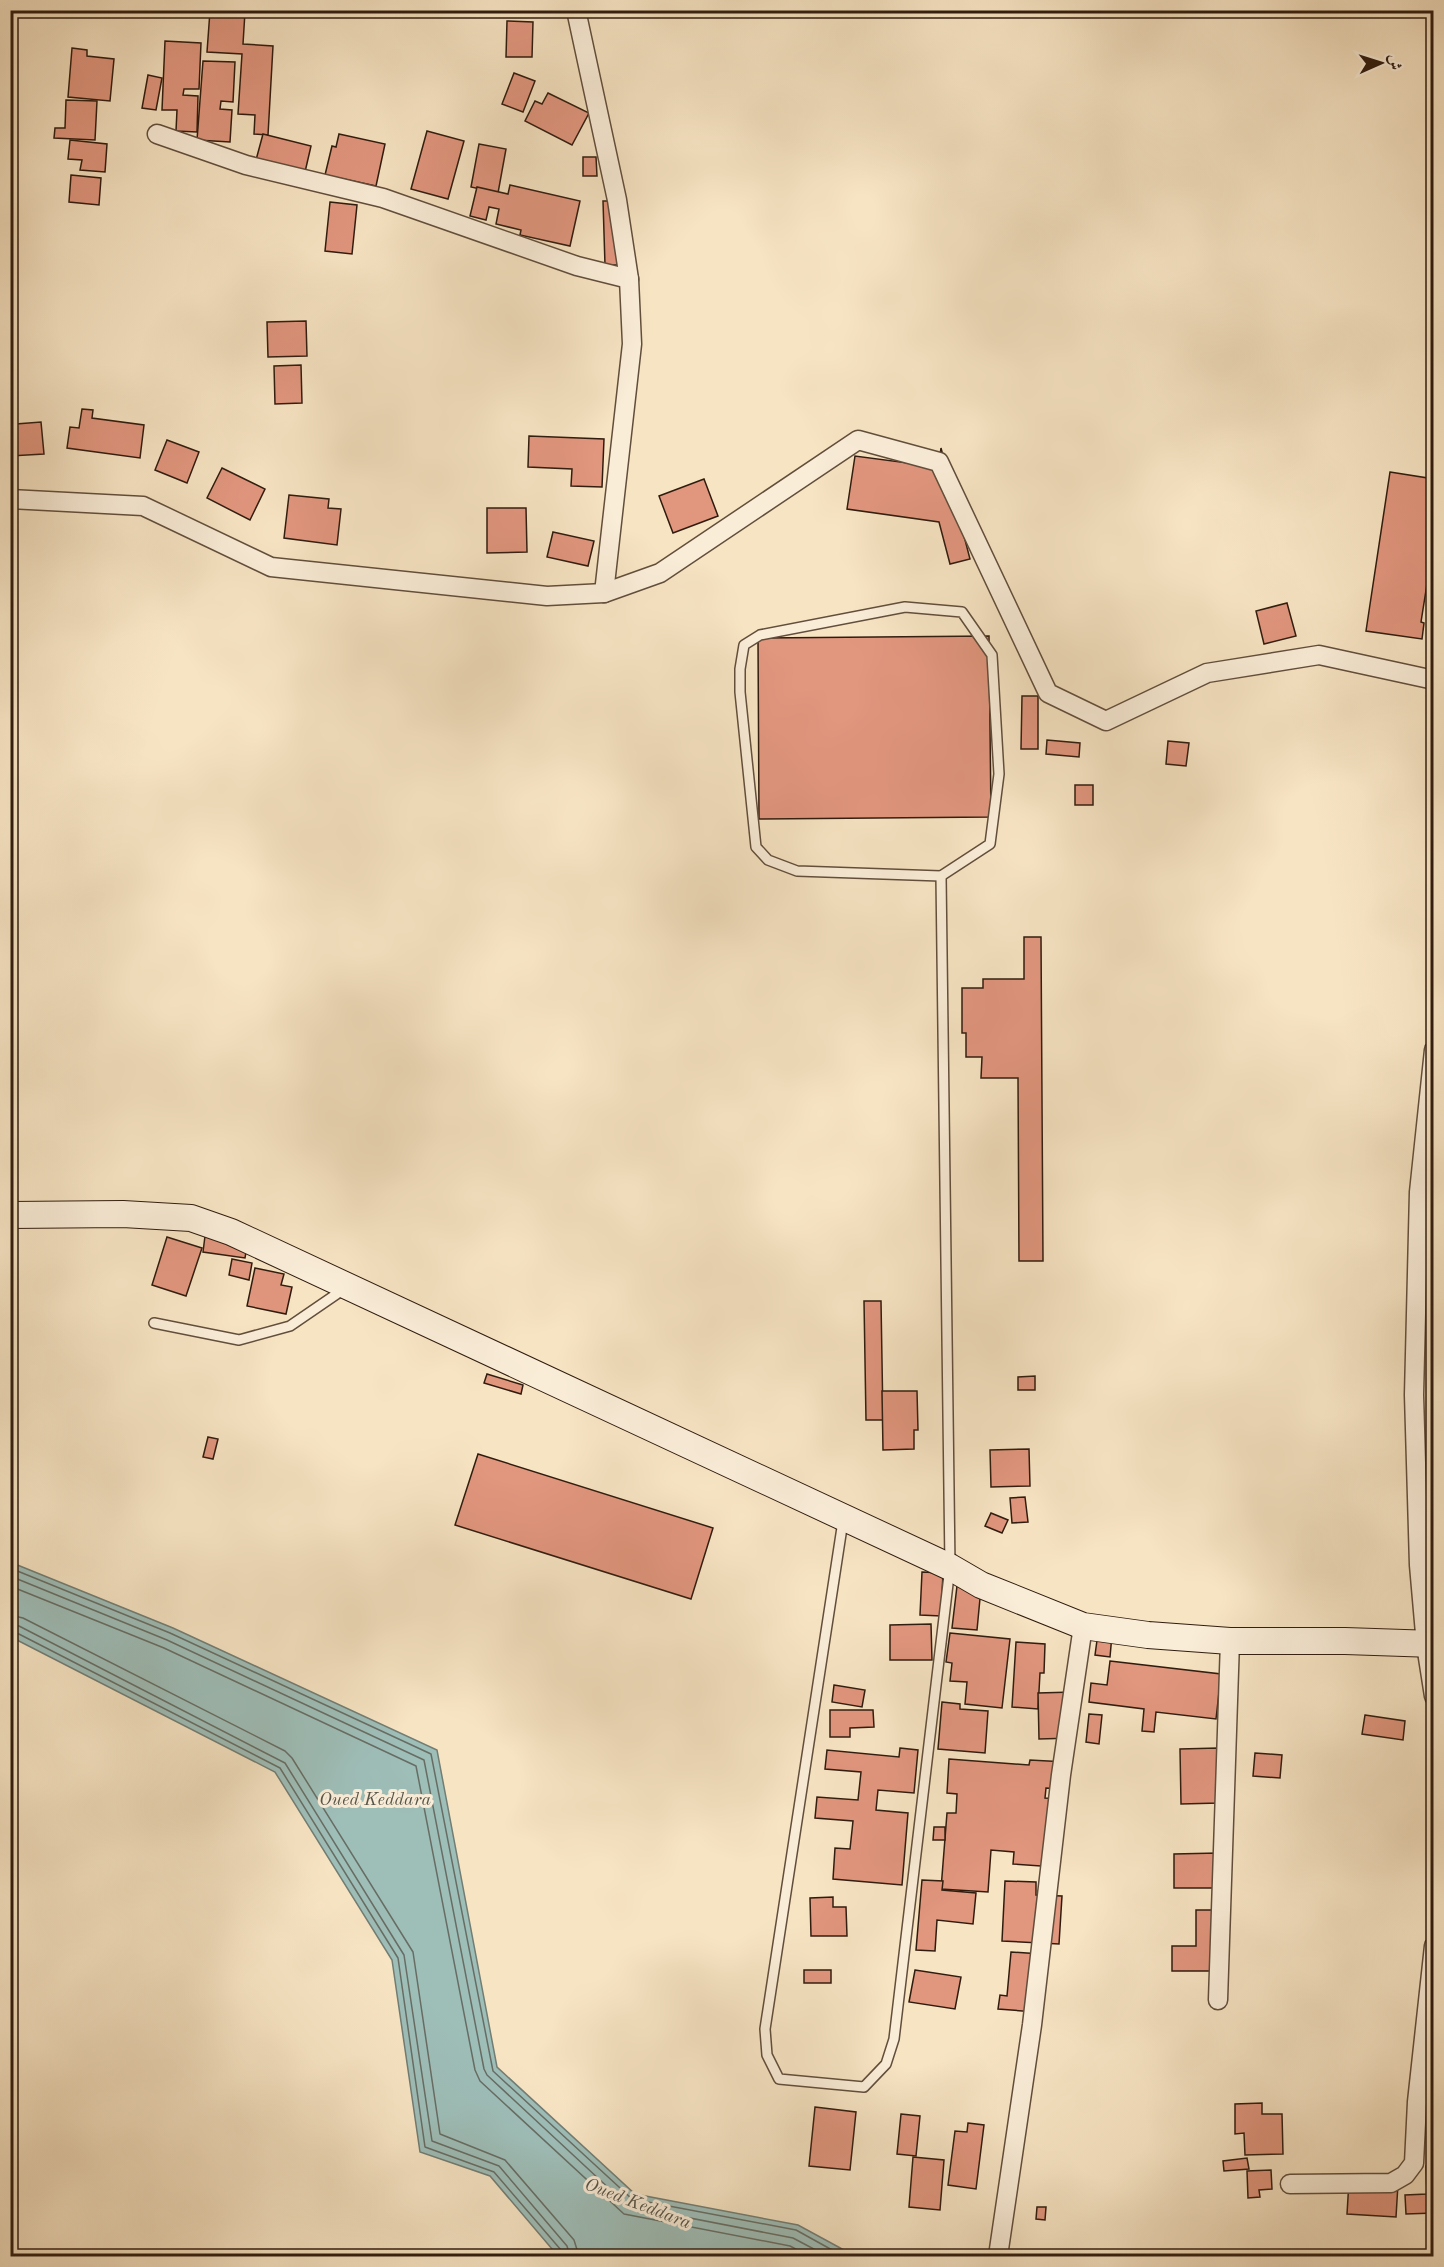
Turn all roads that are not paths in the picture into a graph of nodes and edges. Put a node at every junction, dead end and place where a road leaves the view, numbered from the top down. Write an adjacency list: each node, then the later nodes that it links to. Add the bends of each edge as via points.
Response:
1 (576, 10): 3 (street, via 617,200)
2 (158, 134): 3 (street, via 246,165 383,198 577,266)
3 (629, 279): 5 (street, via 632,344)
4 (10, 499): 5 (street, via 143,507 271,567 547,596)
5 (604, 593): 6 (street, via 660,573 858,440 939,462 1047,693 1106,721 1207,674 1319,655)
6 (1434, 680)
7 (941, 876): 7 (lane, via 797,871 768,860 756,847 740,692 744,645 760,635 905,607 962,612 992,655 999,774 990,844); 13 (lane)
8 (1434, 1050): 16 (street, via 1419,1191 1414,1395 1419,1565)
9 (10, 1215): 10 (main road, via 191,1218 231,1232)
10 (348, 1286): 11 (lane, via 290,1326 239,1340); 12 (main road)
11 (154, 1323)
12 (843, 1518): 13 (main road); 13 (lane, via 765,2029 767,2055 779,2079 864,2087 886,2064 894,2039)
13 (950, 1567): 14 (main road, via 981,1585)
14 (1083, 1626): 15 (main road); 21 (street, via 1060,1774 1032,2025)
15 (1230, 1641): 16 (main road); 19 (street)
16 (1430, 1645): 17 (street)
17 (1434, 1696)
18 (1434, 1946): 20 (street, via 1414,2163 1405,2175 1391,2183)
19 (1218, 2000)
20 (1290, 2184)
21 (998, 2256)

